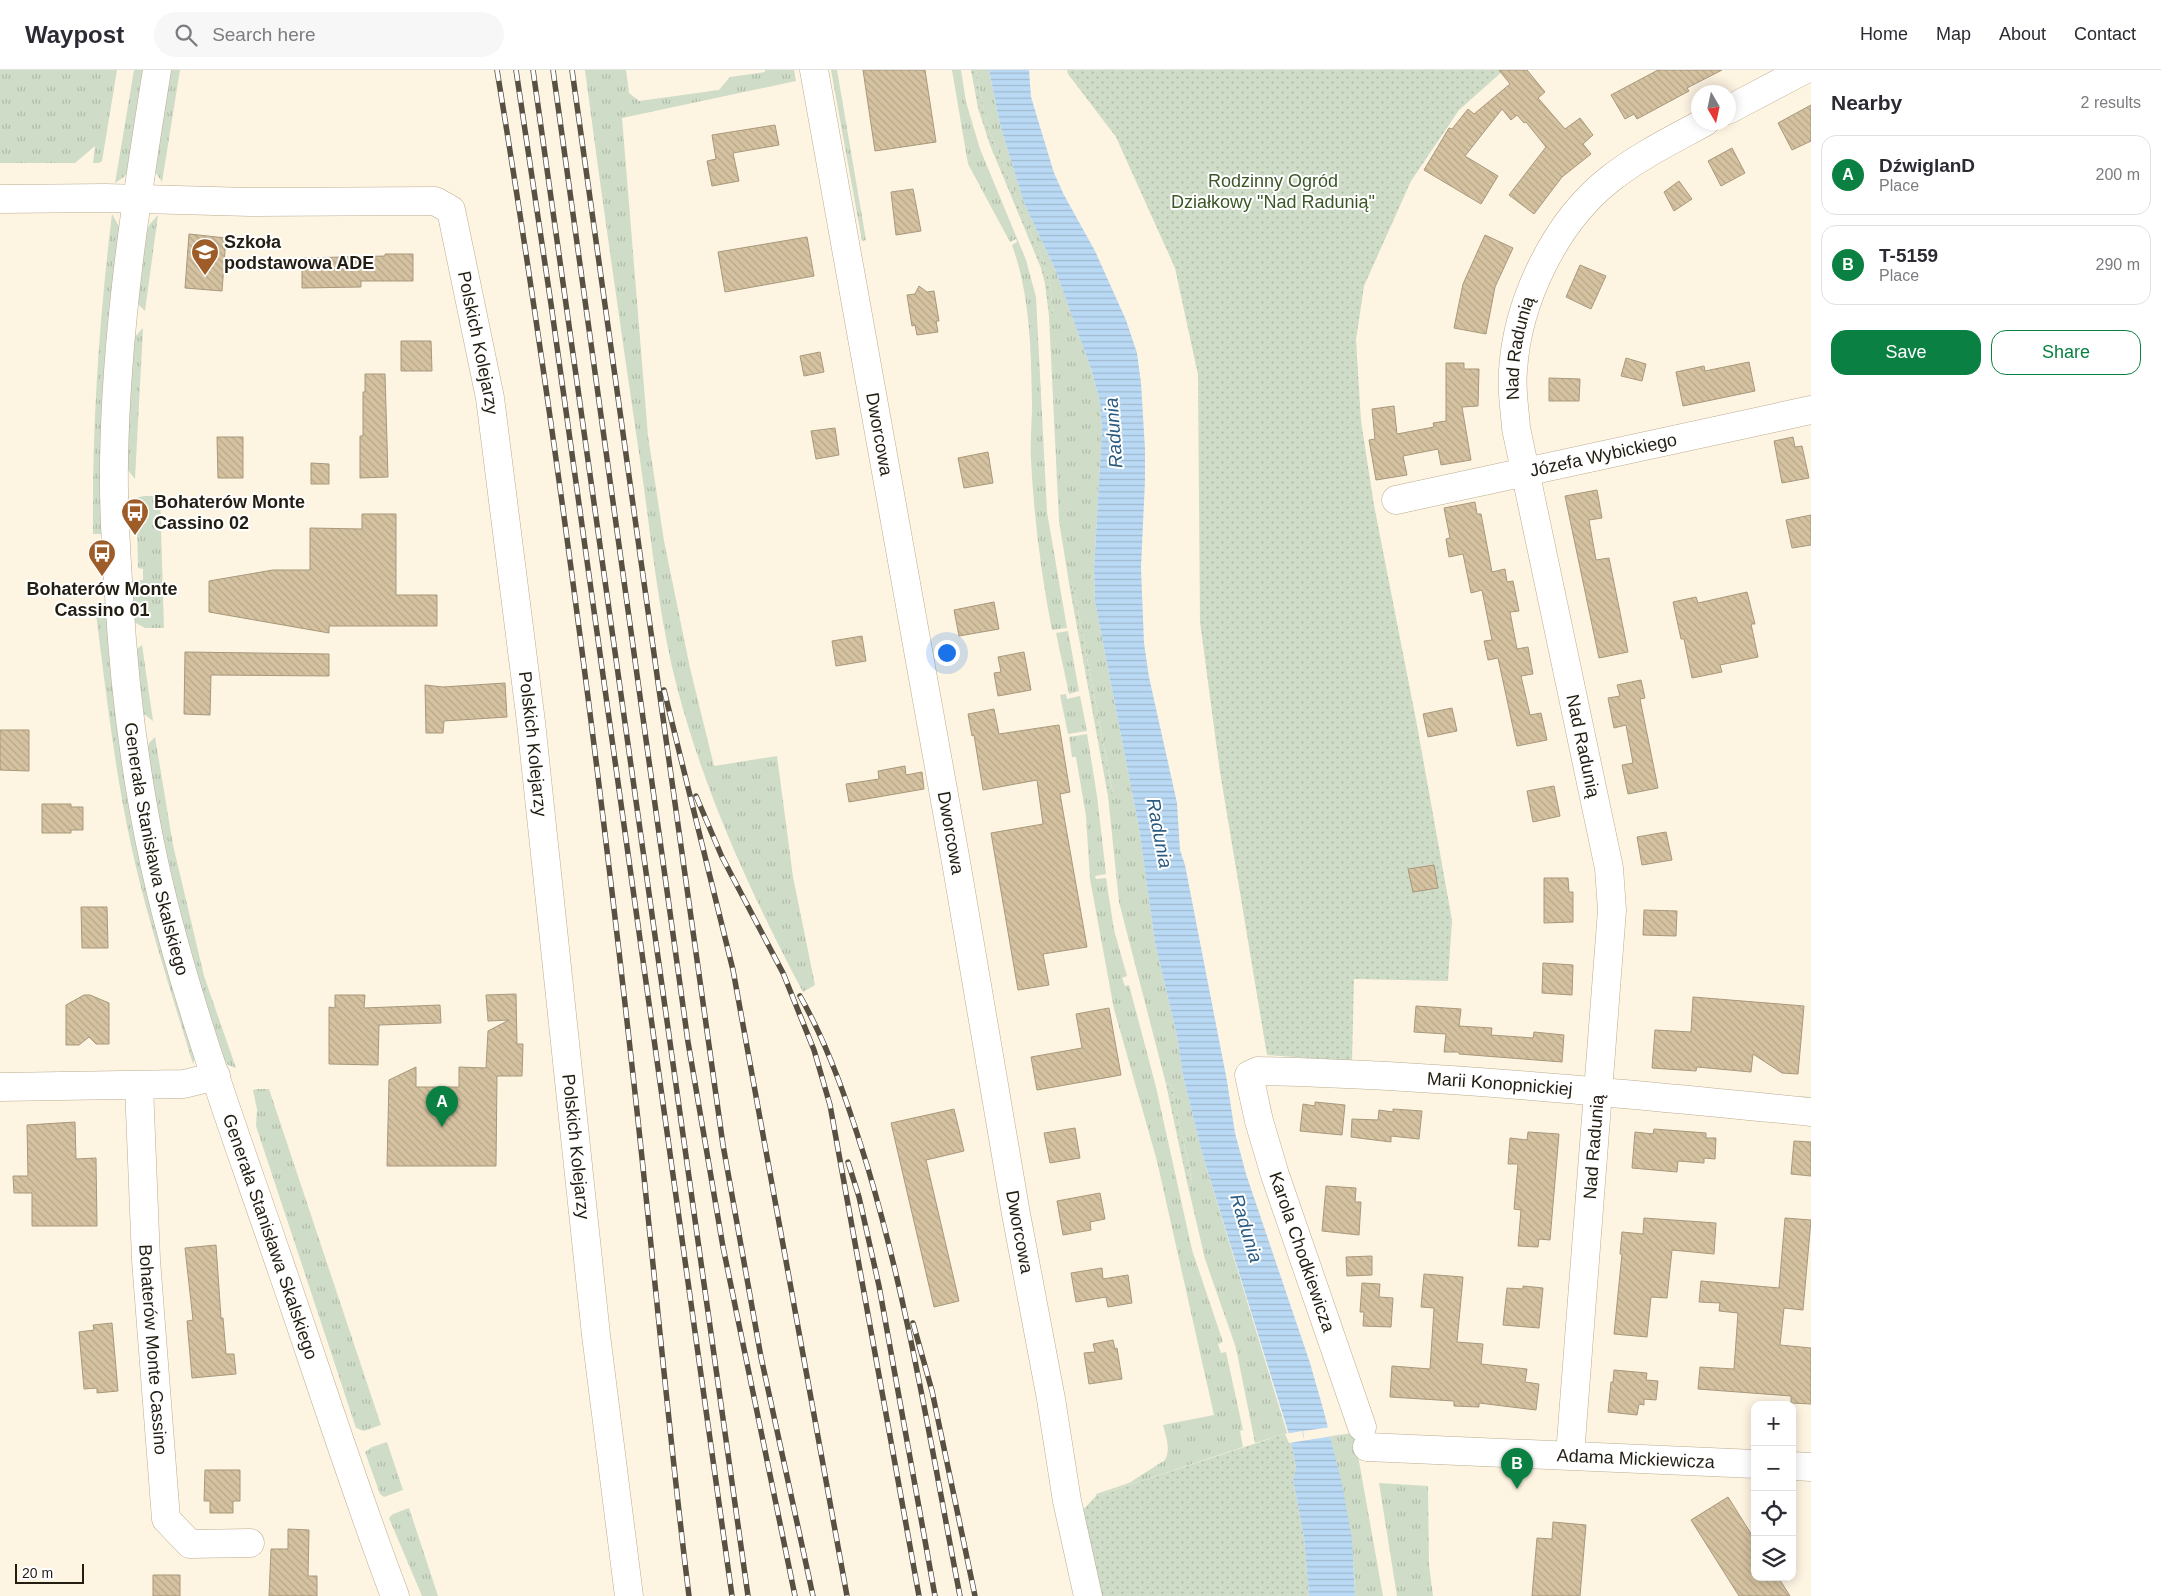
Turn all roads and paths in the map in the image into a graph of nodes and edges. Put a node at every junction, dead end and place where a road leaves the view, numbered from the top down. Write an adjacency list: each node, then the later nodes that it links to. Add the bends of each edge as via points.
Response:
1 (157, 70): 7 (street, Generała Stanisława Skalskiego)
2 (814, 70): 25 (street, Dworcowa, via 1067,1501)
3 (1804, 70): 4 (street)
4 (1736, 106)
5 (1691, 130): 9 (street, Nad Radunią, via 1649,152 1610,179 1576,211 1535,279 1513,371 1516,428)
6 (0, 199): 7 (street, Polskich Kolejarzy)
7 (136, 199): 11 (street, Generała Stanisława Skalskiego, via 122,319 114,463 124,674 154,863); 24 (street, Polskich Kolejarzy, via 435,201 451,210 490,398 531,722 595,1325)
8 (1811, 410): 9 (street, Józefa Wybickiego)
9 (1526, 472): 10 (street, Józefa Wybickiego); 15 (street, Nad Radunią, via 1609,868 1612,910)
10 (1396, 500)
11 (216, 1076): 14 (street, via 184,1084); 23 (street, Generała Stanisława Skalskiego, via 365,1515)
12 (1249, 1076): 15 (street, Marii Konopnickiej, via 1258,1072 1344,1073); 17 (street, Karola Chodkiewicza, via 1275,1175)
13 (0, 1086): 14 (street)
14 (139, 1086): 22 (street, Bohaterów Monte Cassino, via 146,1260 166,1519 190,1544)
15 (1597, 1092): 16 (street, Marii Konopnickiej); 18 (street, Nad Radunią)
16 (1811, 1112)
17 (1364, 1437): 18 (street, Adama Mickiewicza)
18 (1570, 1455): 19 (street, Adama Mickiewicza)
19 (1751, 1464)
20 (1796, 1466): 21 (street)
21 (1811, 1467)
22 (250, 1544)
23 (396, 1596)
24 (629, 1596)
25 (1088, 1596)

